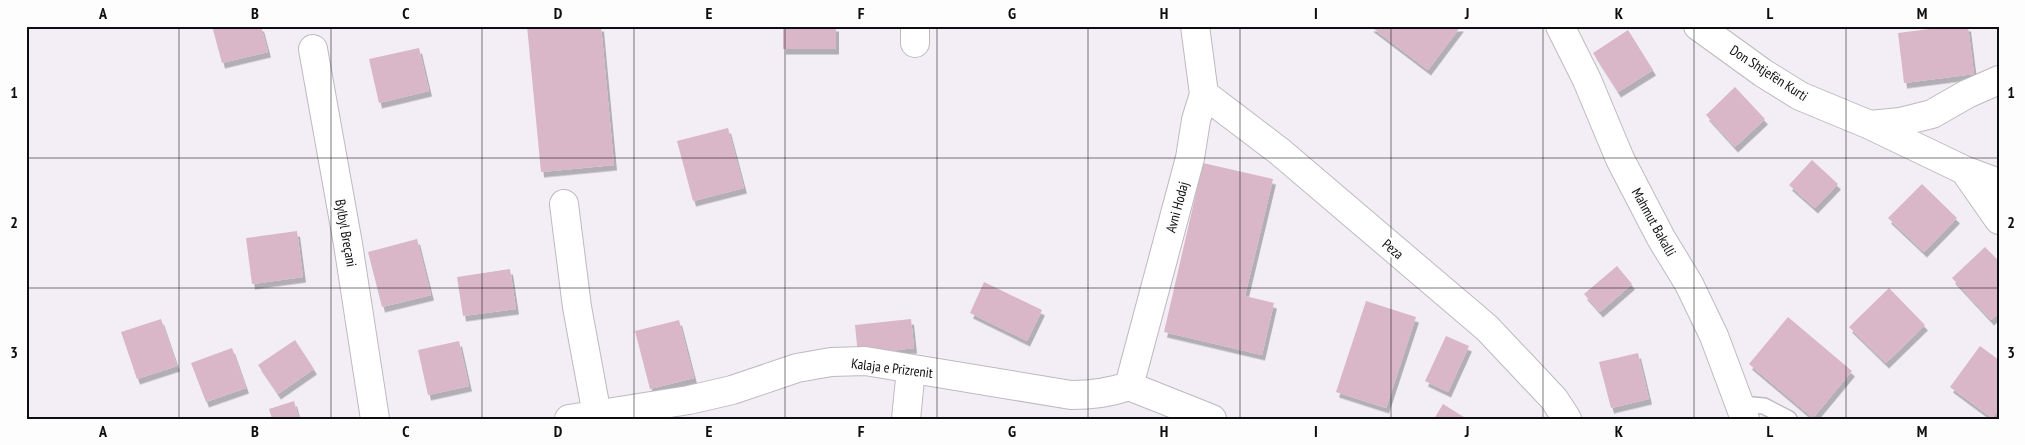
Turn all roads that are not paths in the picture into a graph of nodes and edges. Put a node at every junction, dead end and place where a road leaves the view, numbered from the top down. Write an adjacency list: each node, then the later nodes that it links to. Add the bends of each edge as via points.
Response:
1 (1195, 26): 6 (street, Avni Hodaj)
2 (1560, 26): 15 (street, Mahmut Bakalli, via 1624,167 1714,336)
3 (1698, 26): 7 (street, Don Shtjefën Kurti, via 1762,73 1800,96)
4 (313, 49): 17 (street, Bylbyl Breçani)
5 (1999, 80): 7 (street, Don Shtjefën Kurti, via 1932,114)
6 (1204, 94): 13 (street, Avni Hodaj); 21 (street, Peza, via 1280,151 1487,328 1548,392)
7 (1870, 125): 8 (street, Don Shtjefën Kurti)
8 (1964, 170): 9 (street, Don Shtjefën Kurti); 11 (street)
9 (1999, 183)
10 (564, 204): 16 (street, via 577,307)
11 (1999, 220)
12 (911, 369): 13 (street, Kalaja e Prizrenit, via 1071,396 1093,396); 14 (street, Kalaja e Prizrenit, via 865,362 831,362 797,368 732,390); 19 (street)
13 (1129, 386): 20 (street)
14 (690, 410): 16 (street, Kalaja e Prizrenit)
15 (1742, 411): 22 (lane, via 1764,406)
16 (596, 415): 18 (street, Kalaja e Prizrenit)
17 (375, 419)
18 (569, 419)
19 (906, 419)
20 (1212, 419)
21 (1568, 419)
22 (1789, 419)

